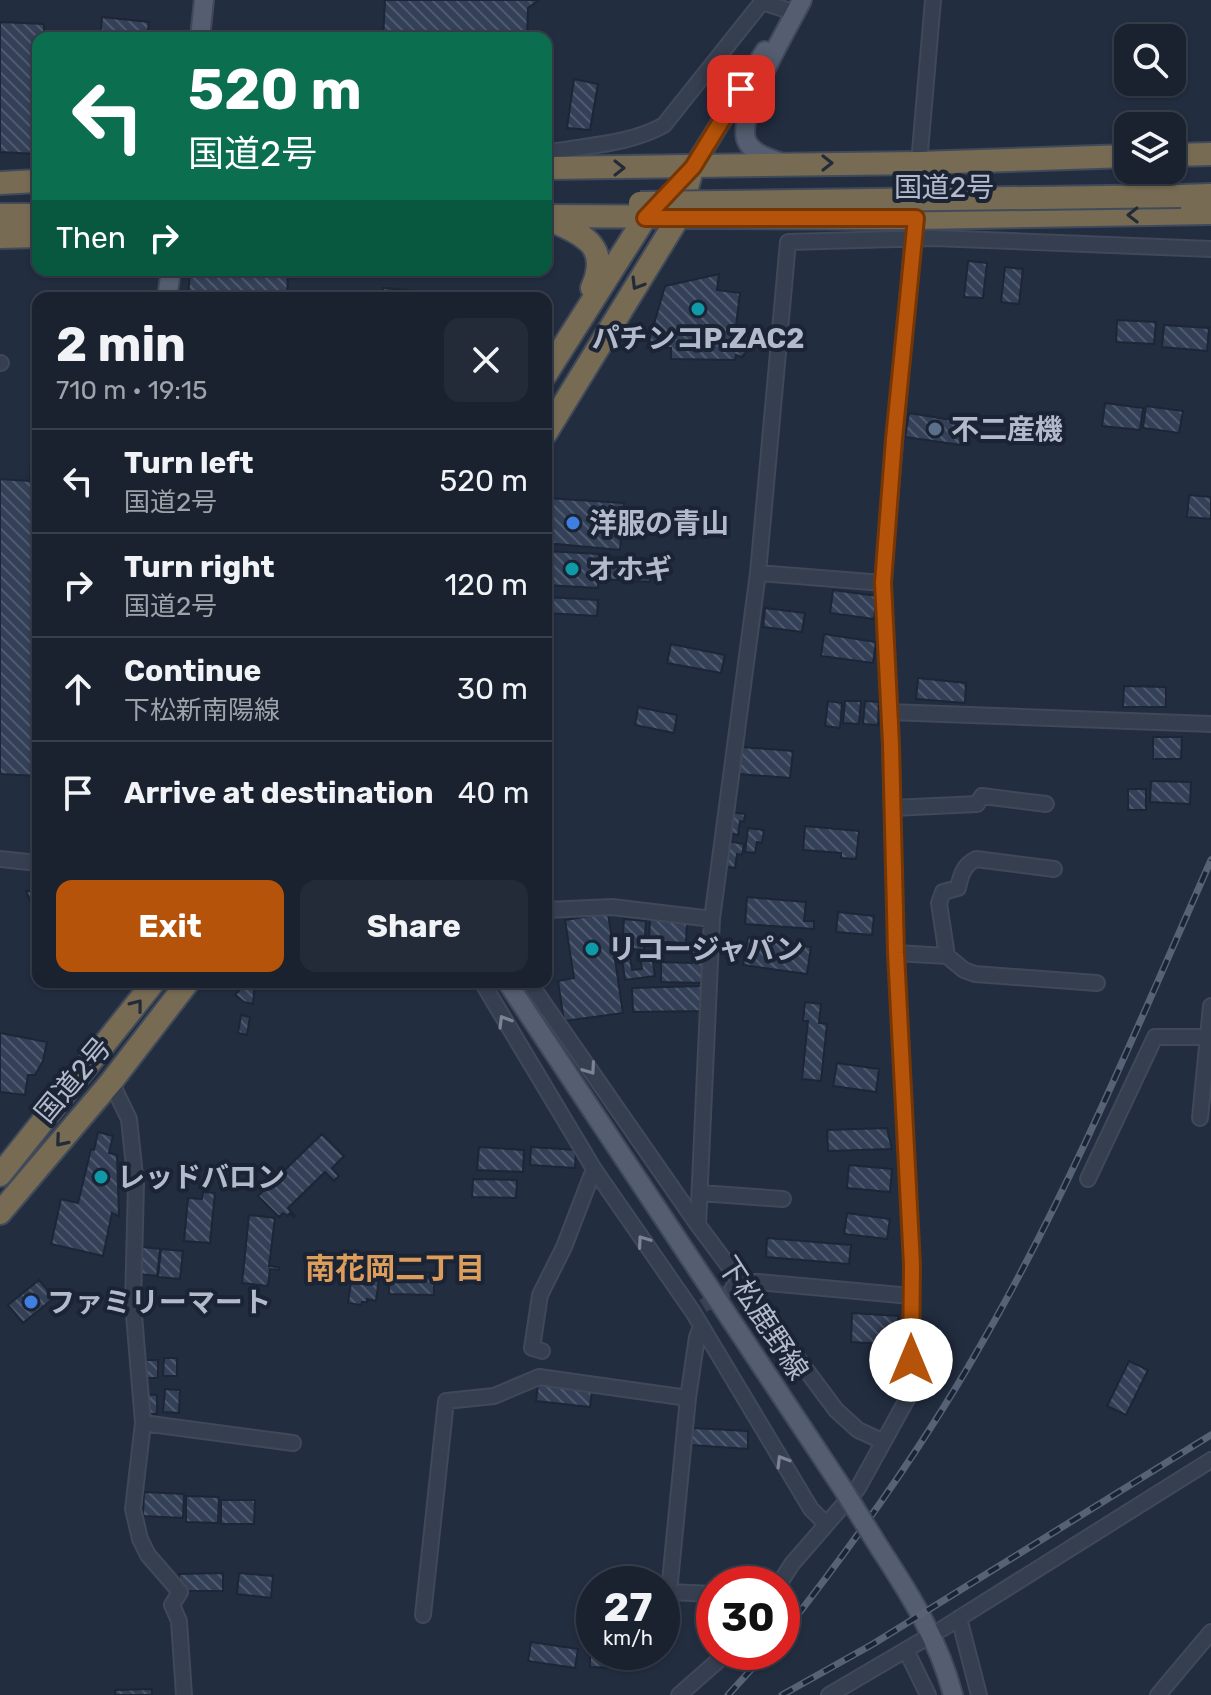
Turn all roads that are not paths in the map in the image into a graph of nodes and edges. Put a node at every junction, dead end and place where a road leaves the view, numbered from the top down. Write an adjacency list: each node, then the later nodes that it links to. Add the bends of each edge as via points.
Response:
1 (204, 0): 4 (main road)
2 (933, 0): 9 (street)
3 (796, 4): 8 (street, via 762,2 664,125 622,140 557,151); 10 (main road, via 745,117 746,140 754,152); 12 (main road)
4 (201, 32)
5 (1211, 154): 6 (highway)
6 (1186, 155)
7 (1114, 156): 9 (highway, 国道2号)
8 (552, 158)
9 (920, 163): 10 (highway, 国道2号, one-way to 9); 24 (street)
10 (785, 164): 12 (highway, 国道2号)
11 (552, 166): 12 (highway, 国道2号, one-way to 12)
12 (693, 167): 17 (highway); 22 (highway)
13 (32, 181): 14 (highway)
14 (0, 183)
15 (1211, 195): 17 (highway, 国道2号, bridge)
16 (552, 205): 17 (highway)
17 (642, 210): 21 (highway); 22 (highway, 国道2号); 28 (highway)
18 (1211, 213): 24 (highway, 国道2号, one-way to 24)
19 (0, 215): 20 (highway)
20 (32, 215)
21 (552, 218)
22 (678, 218): 24 (highway, 国道2号); 30 (highway, one-way to 30)
23 (552, 221): 28 (highway, via 587,239 598,253 598,275)
24 (915, 228): 27 (street); 31 (street, via 788,242); 32 (street)
25 (32, 236): 26 (highway)
26 (0, 237)
27 (1211, 249)
28 (575, 326): 29 (highway)
29 (552, 364)
30 (552, 423)
31 (758, 573): 32 (street); 41 (street)
32 (883, 583): 33 (street)
33 (889, 712): 34 (street); 36 (street)
34 (1211, 724)
35 (1046, 804): 36 (street, via 982,796 977,804)
36 (893, 808): 42 (street)
37 (0, 859): 38 (street)
38 (32, 862)
39 (1054, 869): 43 (street, via 976,859 968,863 958,888 943,892 939,903)
40 (552, 910): 41 (street, via 612,907)
41 (712, 919): 57 (street)
42 (896, 953): 43 (street); 62 (street)
43 (947, 956): 44 (street, via 975,974)
44 (1097, 983)
45 (149, 988): 55 (highway, 国道2号, one-way to 45)
46 (183, 988): 52 (highway, 国道2号)
47 (486, 988): 54 (street, one-way to 47)
48 (511, 988): 84 (main road, 下松鹿野線, bridge, via 912,1599 935,1642)
49 (533, 988): 60 (street, one-way to 60)
50 (1211, 1006): 51 (street)
51 (1206, 1037): 53 (street); 56 (street, via 1155,1037)
52 (111, 1082): 59 (highway, 国道2号, one-way to 59); 66 (street, via 129,1119 136,1185 133,1303)
53 (1200, 1118)
54 (594, 1169): 63 (street, one-way to 54, via 698,1309); 64 (street, via 540,1295 532,1348)
55 (0, 1175)
56 (1088, 1179)
57 (700, 1193): 58 (street); 60 (street)
58 (783, 1199)
59 (0, 1213)
60 (698, 1225): 61 (street)
61 (737, 1285): 62 (street, via 758,1282); 67 (street, via 836,1410 858,1430)
62 (911, 1296): 67 (street, via 911,1392)
63 (701, 1327): 65 (street); 70 (street, one-way to 63, via 811,1509)
64 (542, 1351)
65 (688, 1398): 72 (street, via 669,1592); 73 (street, via 539,1377 494,1396 446,1401)
66 (143, 1423): 68 (street); 80 (street, via 133,1509 148,1555 180,1592 172,1605 179,1621)
67 (882, 1441): 70 (street, via 858,1488)
68 (293, 1443)
69 (1211, 1460): 74 (street)
70 (826, 1524): 71 (street)
71 (791, 1566)
72 (696, 1593)
73 (423, 1615)
74 (959, 1618): 75 (street); 85 (street)
75 (942, 1629)
76 (1211, 1632): 86 (street)
77 (921, 1641): 78 (street)
78 (906, 1650): 82 (street); 83 (street)
79 (707, 1670): 81 (street)
80 (184, 1695)
81 (679, 1695)
82 (829, 1695)
83 (928, 1695)
84 (953, 1695)
85 (979, 1695)
86 (1158, 1695)

